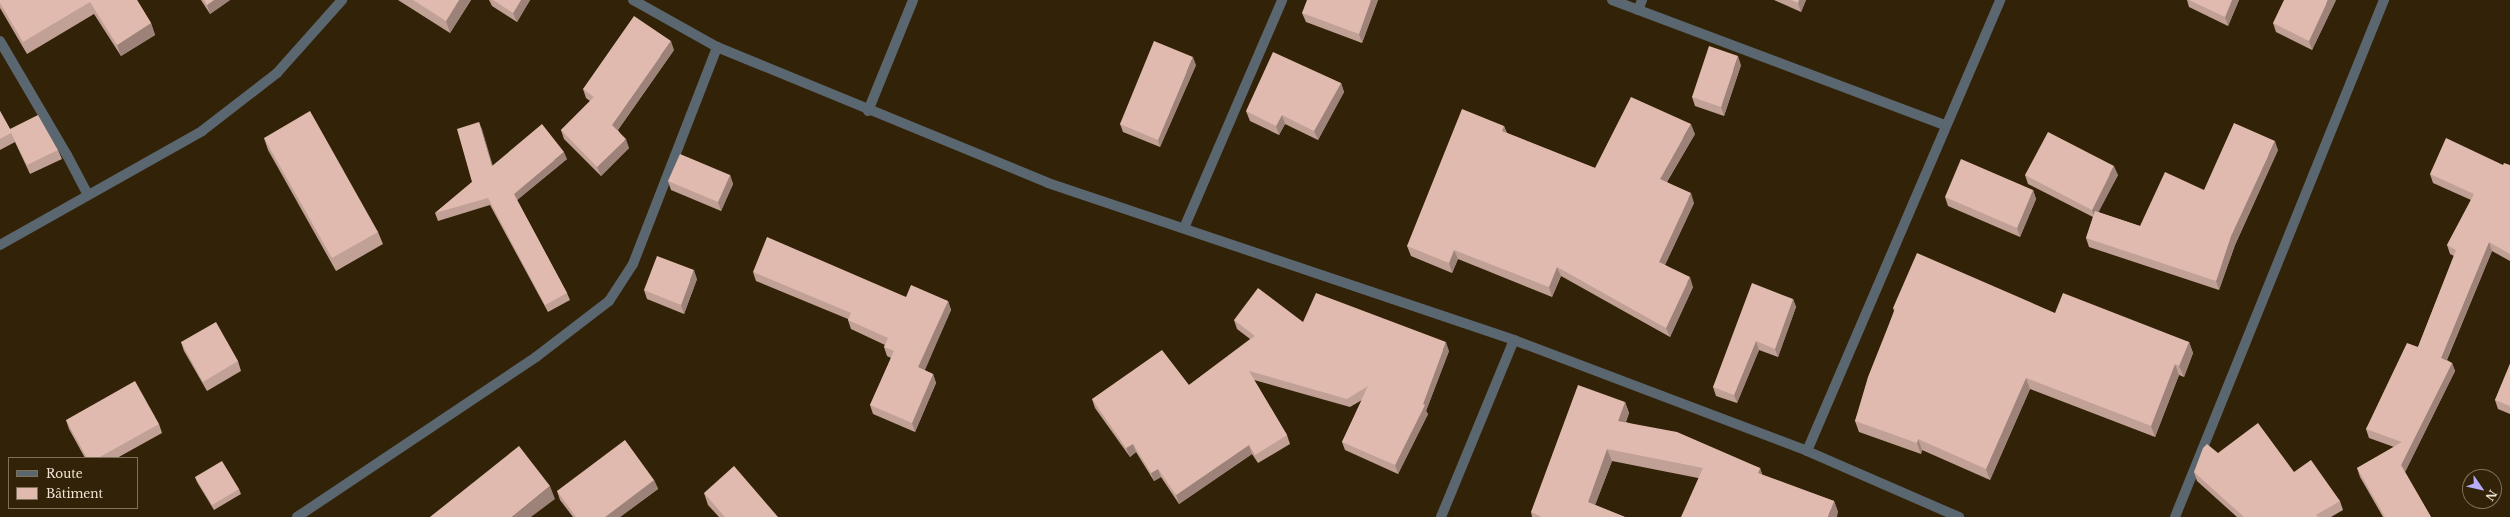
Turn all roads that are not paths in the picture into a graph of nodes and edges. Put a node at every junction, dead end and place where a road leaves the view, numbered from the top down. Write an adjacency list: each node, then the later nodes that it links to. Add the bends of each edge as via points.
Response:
1 (342, 0): 13 (street, via 278,73 208,126)
2 (633, 0): 10 (street)
3 (913, 0): 11 (street)
4 (1282, 0): 14 (street)
5 (1612, 0): 8 (street)
6 (2000, 0): 12 (street)
7 (2384, 0): 21 (street)
8 (1640, 5): 12 (street)
9 (0, 42): 13 (street)
10 (717, 47): 11 (street); 18 (street, via 633,264 609,301 536,357)
11 (868, 110): 14 (street, via 1048,183)
12 (1945, 125): 17 (street)
13 (88, 195): 15 (street)
14 (1184, 228): 16 (street)
15 (0, 245)
16 (1514, 340): 17 (street); 19 (street)
17 (1807, 451): 20 (street)
18 (297, 517)
19 (1441, 517)
20 (1959, 517)
21 (2174, 517)

